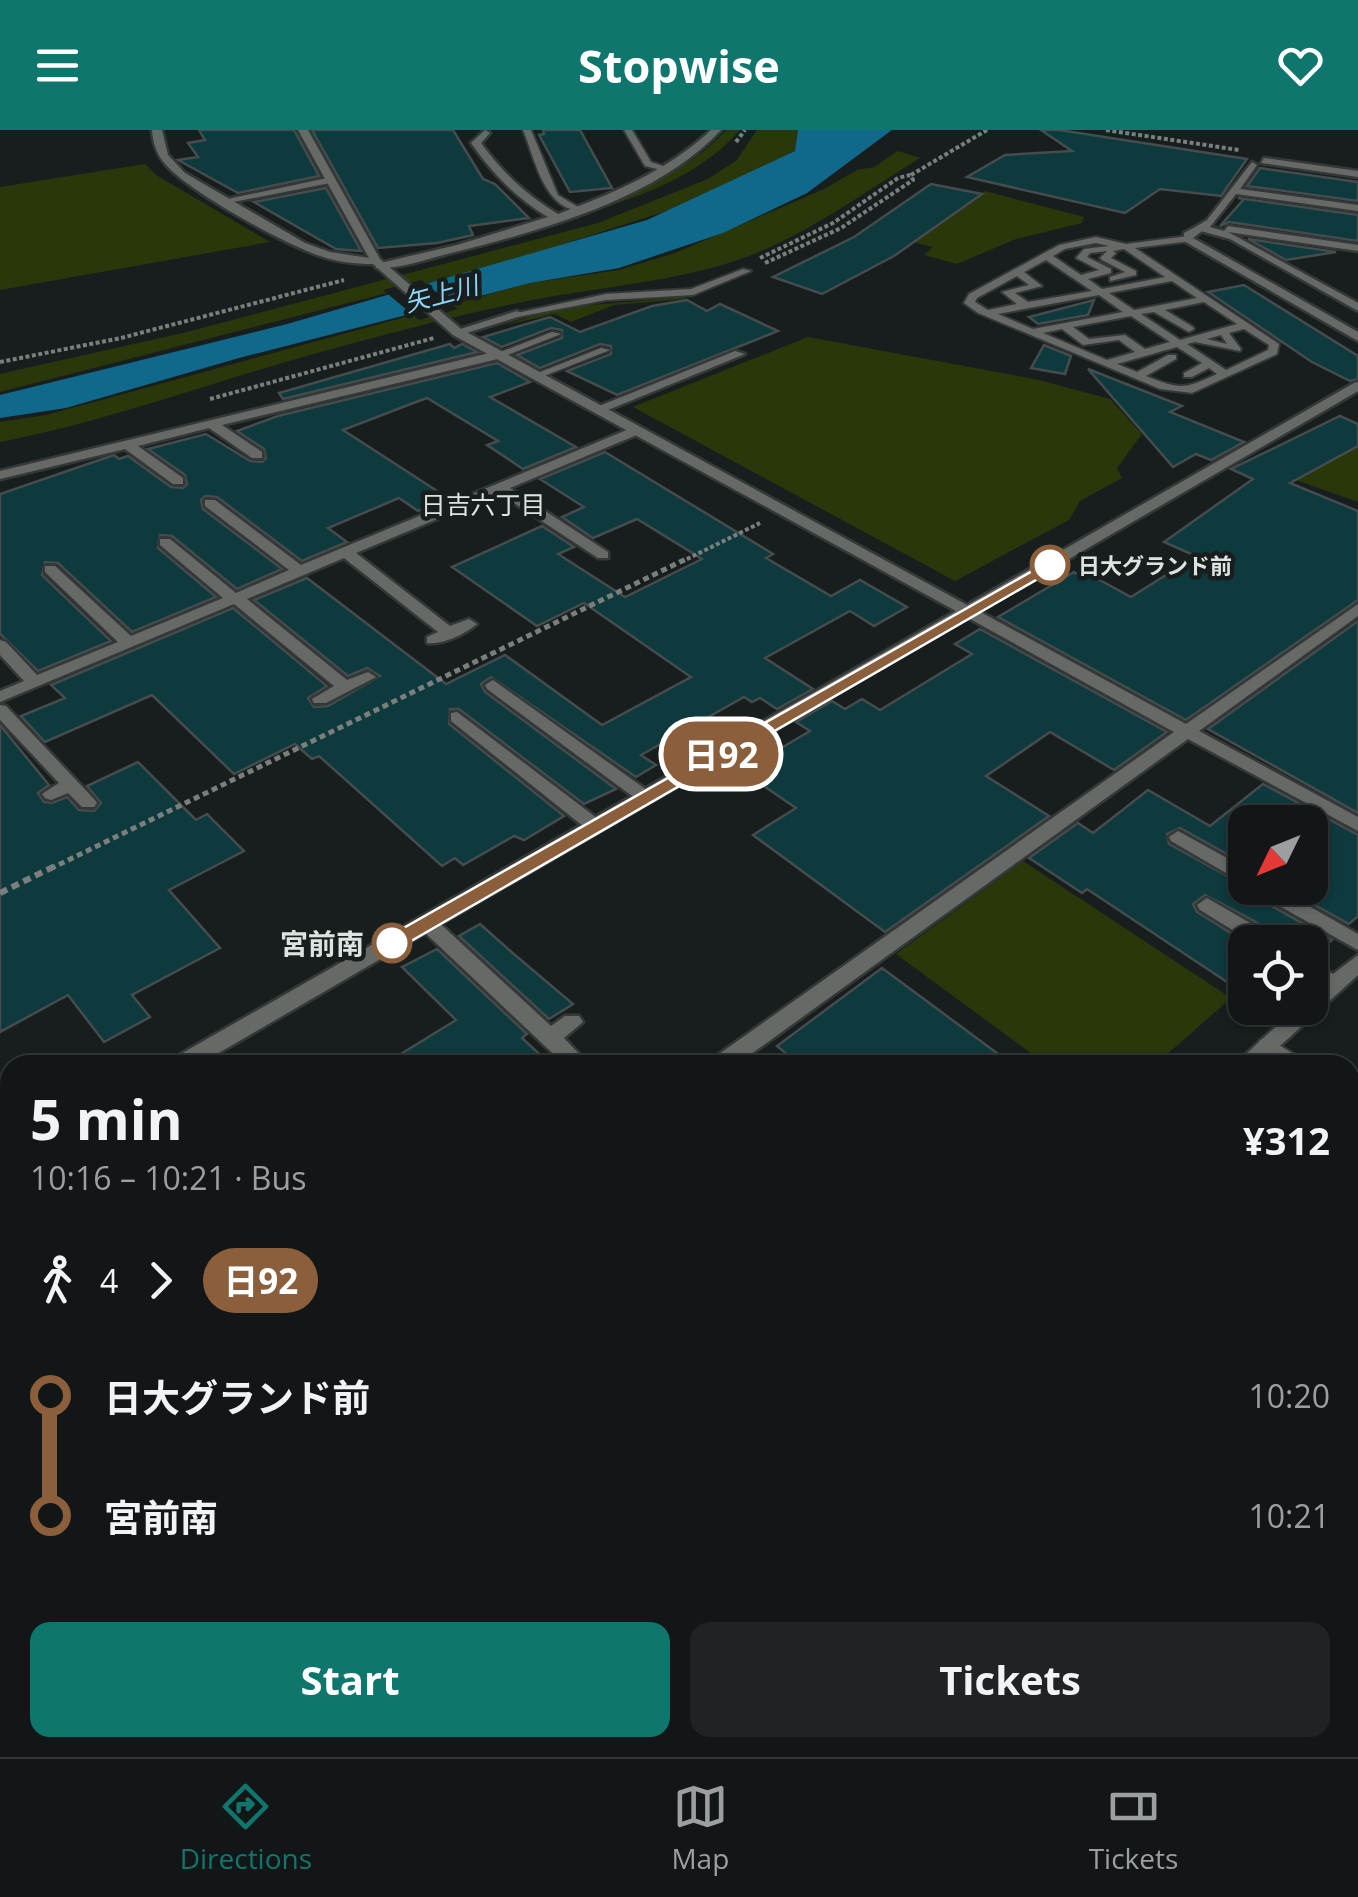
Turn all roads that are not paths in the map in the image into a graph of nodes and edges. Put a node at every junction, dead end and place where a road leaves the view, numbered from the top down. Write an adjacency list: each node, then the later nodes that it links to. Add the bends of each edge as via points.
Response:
1 (157, 130): 13 (street, via 165,160)
2 (303, 130): 11 (street)
3 (527, 130): 15 (lane, via 554,196)
4 (628, 130): 9 (lane, via 648,164)
5 (716, 130): 9 (street)
6 (486, 133): 16 (street, via 476,144 499,175 516,194)
7 (1264, 161): 8 (lane); 10 (street)
8 (1252, 165): 12 (street)
9 (666, 170): 15 (street)
10 (1358, 174)
11 (332, 180): 13 (street); 22 (street)
12 (1234, 191): 14 (street); 17 (street)
13 (228, 200): 22 (street, via 306,247)
14 (1358, 208)
15 (574, 209): 16 (street)
16 (556, 217): 22 (street)
17 (1201, 228): 18 (street); 20 (street); 29 (street, via 1234,237)
18 (1188, 240): 19 (lane); 30 (street)
19 (1129, 248): 21 (lane, via 1096,240); 25 (lane); 26 (lane, via 1082,254 1108,272); 26 (lane, via 1105,258 1133,273); 36 (lane)
20 (1358, 248)
21 (1046, 256): 24 (lane); 26 (lane)
22 (381, 266): 40 (street)
23 (749, 266): 35 (lane, via 693,292 606,297)
24 (1018, 272): 31 (lane, via 1037,286 1008,292); 33 (lane, via 973,296 969,303)
25 (1175, 278): 27 (lane); 28 (lane)
26 (1084, 281): 27 (lane)
27 (1100, 292): 31 (lane); 34 (lane)
28 (1206, 299): 32 (lane); 36 (lane)
29 (1354, 303): 30 (street)
30 (1303, 305): 43 (street)
31 (1026, 306): 33 (lane)
32 (1156, 308): 34 (lane); 42 (lane)
33 (986, 313): 39 (lane)
34 (1132, 313): 37 (lane); 44 (lane)
35 (517, 314): 40 (street)
36 (1244, 324): 38 (lane); 53 (lane, via 1274,344 1273,352)
37 (1064, 326): 39 (lane); 46 (lane, via 1087,343 1120,337)
38 (1223, 331): 42 (lane); 42 (lane, via 1236,349)
39 (1032, 332): 50 (lane)
40 (450, 333): 48 (street)
41 (556, 334): 48 (lane)
42 (1192, 334): 44 (lane)
43 (1358, 337)
44 (1179, 343): 46 (lane); 52 (lane)
45 (604, 350): 54 (lane)
46 (1144, 353): 50 (lane)
47 (738, 354): 57 (street)
48 (498, 356): 54 (street); 58 (street)
49 (1172, 356): 51 (lane)
50 (1107, 364): 55 (lane)
51 (1159, 364): 52 (lane, via 1183,373); 55 (lane)
52 (1208, 364): 53 (lane)
53 (1225, 374): 55 (lane, via 1188,391)
54 (535, 376): 57 (street)
55 (1137, 376)
56 (1358, 386): 73 (street)
57 (598, 410): 59 (street)
58 (210, 423): 60 (street); 61 (street)
59 (634, 430): 64 (street); 73 (street)
60 (128, 445): 62 (street); 63 (street)
61 (257, 455)
62 (0, 475)
63 (178, 482)
64 (499, 488): 67 (street); 68 (street)
65 (210, 503): 70 (street)
66 (165, 542): 71 (street)
67 (344, 552): 70 (street); 74 (street, via 441,636)
68 (604, 555)
69 (50, 569): 75 (street)
70 (299, 572): 71 (street)
71 (235, 598): 75 (street); 80 (street)
72 (1358, 609): 85 (street)
73 (970, 612): 85 (street); 88 (street)
74 (468, 624)
75 (129, 643): 78 (street)
76 (0, 645): 78 (street)
77 (368, 676): 80 (street)
78 (35, 683): 81 (street)
79 (493, 685): 88 (street)
80 (345, 687): 82 (street)
81 (0, 697)
82 (320, 699)
83 (0, 710): 86 (street)
84 (457, 717): 91 (street)
85 (1188, 730): 90 (street); 111 (street)
86 (71, 785): 87 (street); 89 (street)
87 (51, 794)
88 (645, 798): 91 (street)
89 (88, 803)
90 (1358, 825)
91 (594, 826): 98 (street)
92 (1178, 837): 94 (street)
93 (1216, 837): 94 (street)
94 (1198, 850): 95 (street)
95 (1228, 867)
96 (1207, 905): 99 (street)
97 (1292, 905): 100 (street)
98 (427, 923): 107 (street); 109 (street)
99 (1239, 925)
100 (1358, 943)
101 (1358, 963): 103 (street)
102 (1328, 980): 103 (street)
103 (1334, 984): 104 (street)
104 (1328, 990)
105 (572, 1022): 107 (street)
106 (1289, 1025): 108 (street)
107 (550, 1037): 110 (street)
108 (1267, 1044): 112 (street); 113 (lane)
109 (197, 1055)
110 (569, 1055)
111 (734, 1055)
112 (1255, 1055)
113 (1283, 1055)

